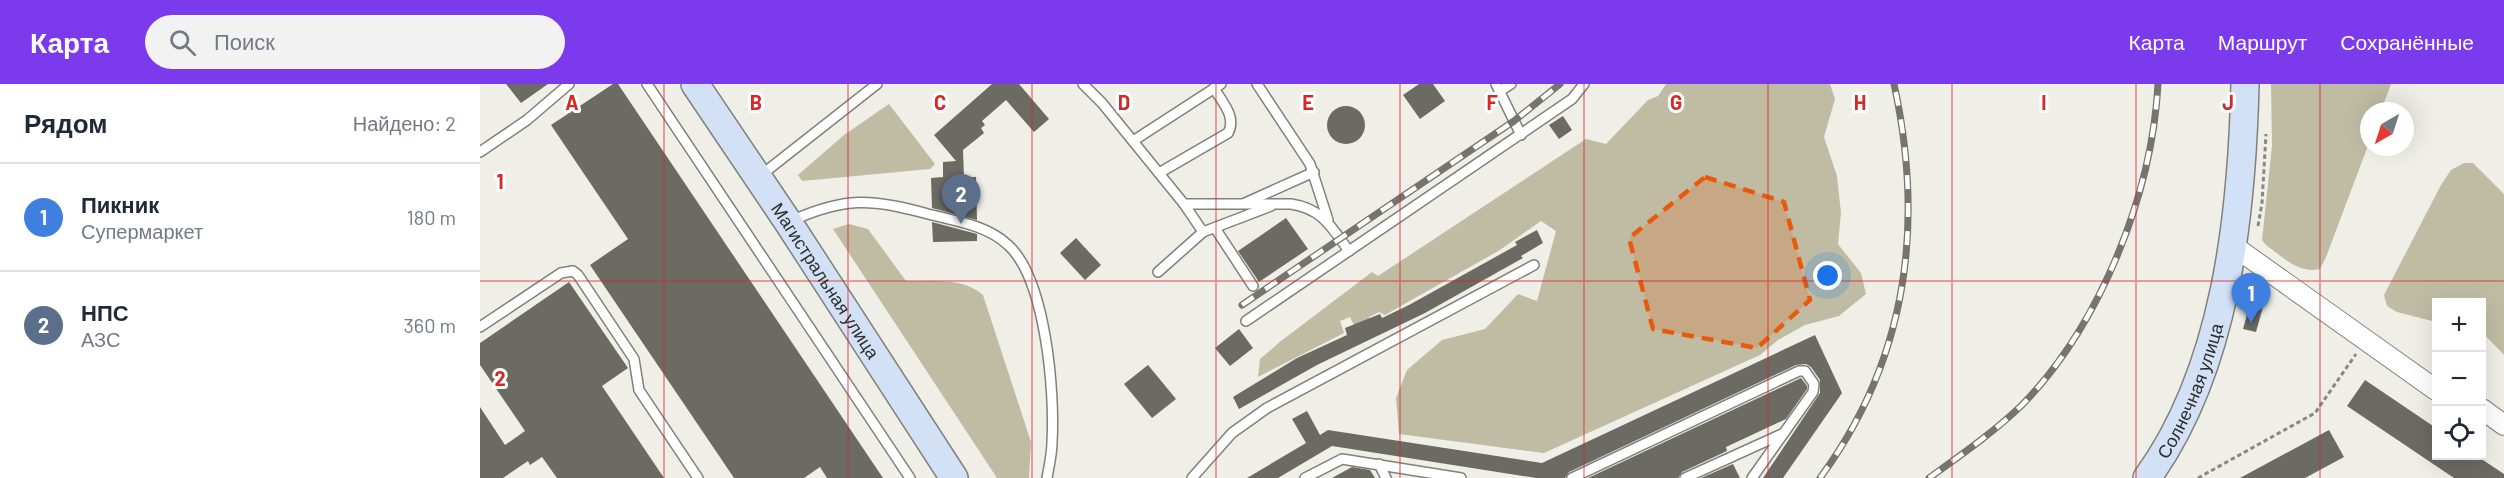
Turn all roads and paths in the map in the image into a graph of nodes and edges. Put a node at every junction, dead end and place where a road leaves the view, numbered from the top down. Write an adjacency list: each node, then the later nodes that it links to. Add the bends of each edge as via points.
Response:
1 (569, 84): 14 (lane, via 527,120)
2 (647, 84): 40 (lane)
3 (695, 84): 17 (main road, Магистральная улица)
4 (877, 84): 17 (lane)
5 (1083, 84): 13 (lane)
6 (1257, 84): 15 (lane)
7 (1511, 84): 11 (lane)
8 (1584, 84): 12 (lane, via 1572,99)
9 (2245, 84): 25 (main road, Солнечная улица, via 2243,150)
10 (1217, 86): 13 (lane); 16 (lane, via 1231,117 1228,133)
11 (1498, 87): 12 (lane)
12 (1521, 135): 26 (lane)
13 (1133, 141): 16 (lane)
14 (480, 152)
15 (1314, 172): 19 (lane); 22 (lane)
16 (1159, 173): 18 (lane)
17 (758, 177): 21 (main road, Магистральная улица)
18 (1184, 204): 19 (lane); 24 (lane)
19 (1242, 204): 20 (lane)
20 (1278, 204): 22 (lane, via 1313,209); 23 (lane)
21 (789, 222): 41 (main road, Магистральная улица); 42 (lane, via 816,209 843,203 890,203 986,230 1010,246 1028,274 1045,331 1053,421)
22 (1328, 223): 26 (lane)
23 (1215, 228): 24 (lane); 29 (lane)
24 (1203, 232): 28 (lane)
25 (2232, 245): 32 (street); 51 (main road, Солнечная улица, via 2220,303 2194,387 2177,431)
26 (1349, 251): 30 (lane)
27 (1534, 265): 43 (lane, via 1267,408 1232,433)
28 (1158, 272)
29 (1253, 286)
30 (1246, 321)
31 (480, 327): 39 (lane, via 561,273 573,271 634,359 639,390)
32 (2365, 340): 33 (street); 52 (path, via 2315,413)
33 (2432, 387)
34 (2486, 412): 35 (street)
35 (2504, 425)
36 (1785, 432): 48 (lane, via 1813,392 1814,384 1805,371); 49 (lane); 50 (lane)
37 (1378, 464): 38 (lane); 44 (lane, via 1342,459); 45 (lane)
38 (1424, 471): 46 (lane); 47 (lane)
39 (698, 478)
40 (910, 478)
41 (954, 478)
42 (1047, 478)
43 (1192, 478)
44 (1305, 478)
45 (1386, 478)
46 (1412, 478)
47 (1461, 478)
48 (1572, 478)
49 (1685, 478)
50 (1752, 478)
51 (2147, 478)
52 (2198, 478)

